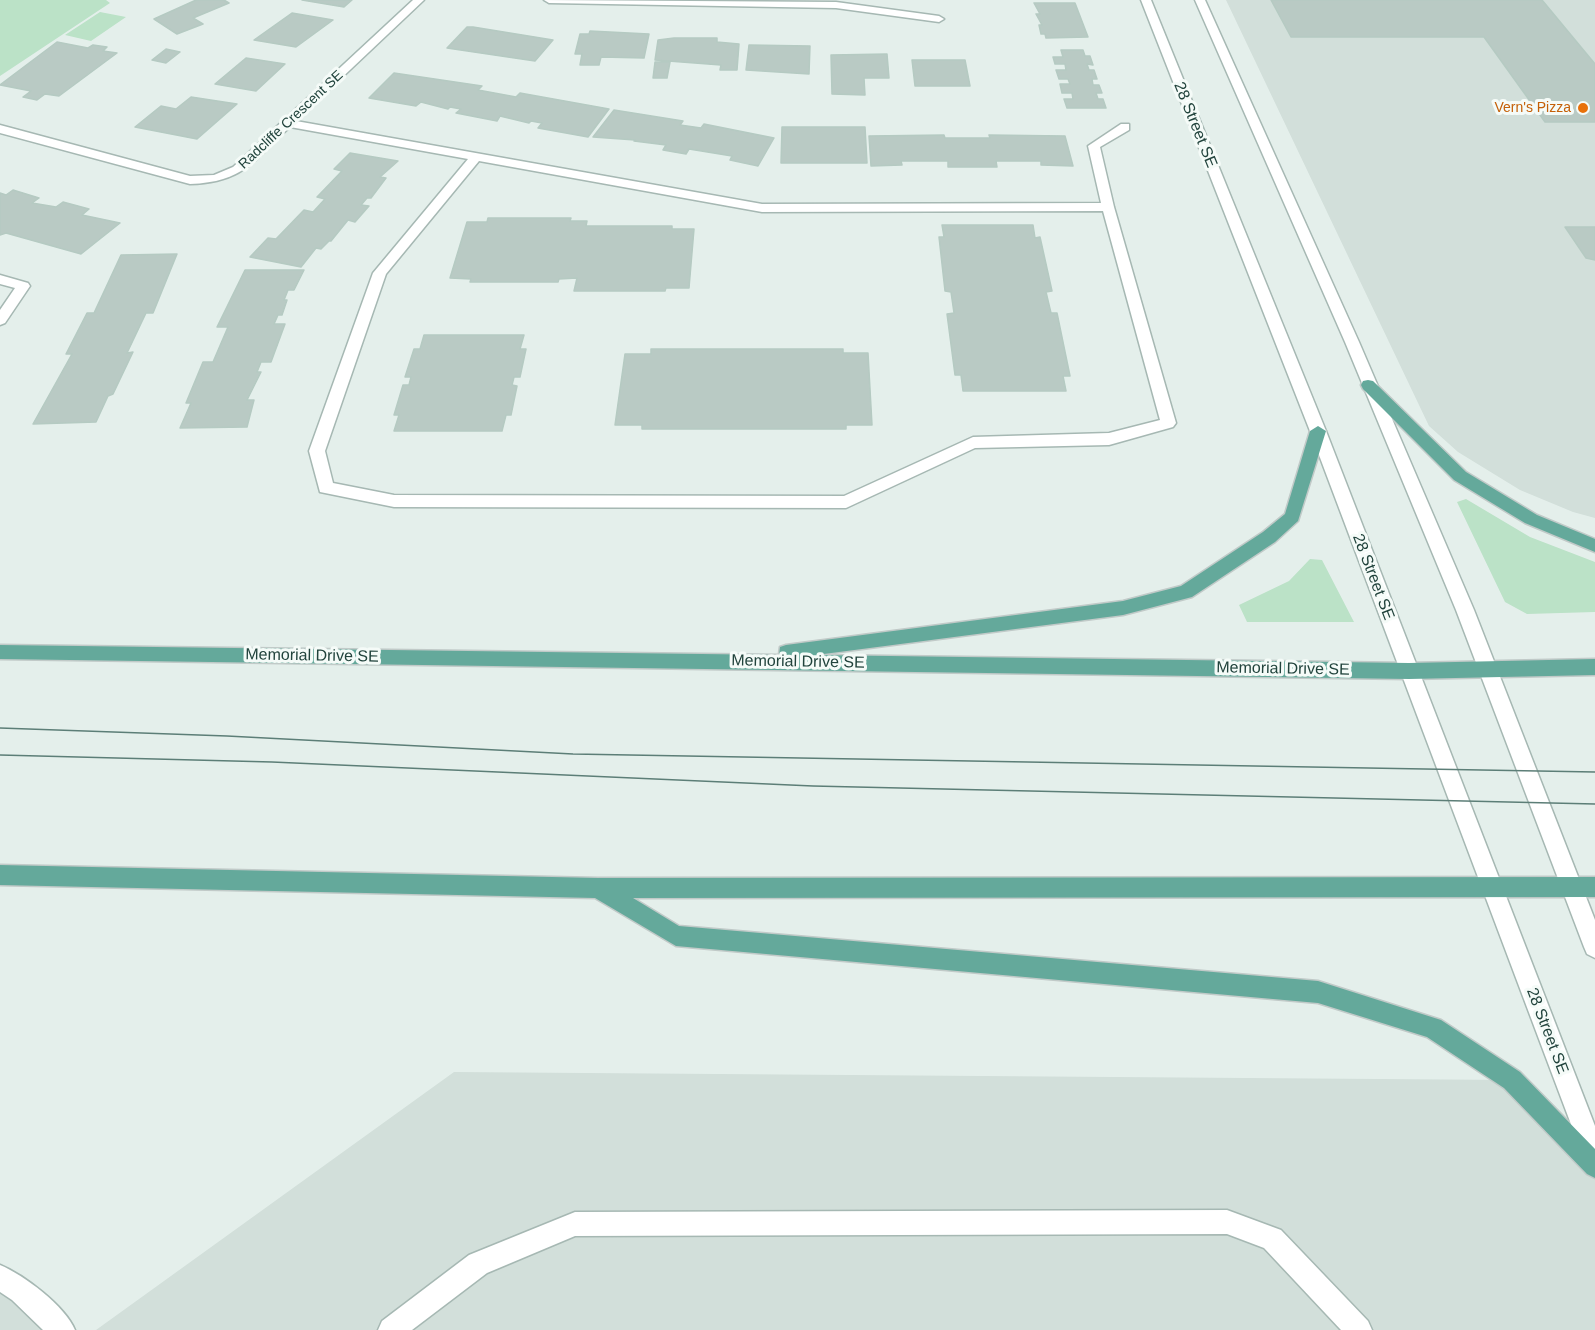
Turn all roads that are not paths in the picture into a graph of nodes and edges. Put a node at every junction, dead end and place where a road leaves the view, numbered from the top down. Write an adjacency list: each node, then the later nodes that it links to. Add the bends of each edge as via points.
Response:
1 (419, 0): 6 (street, Radcliffe Crescent SE)
2 (549, 0): 5 (street, via 836,5)
3 (1146, 0): 14 (street, 28 Street SE)
4 (1200, 0): 13 (street)
5 (939, 19)
6 (288, 123): 8 (street, Radcliffe Crescent SE, via 237,170 216,179 190,180); 9 (street)
7 (1125, 128): 10 (street, via 1094,146)
8 (0, 129)
9 (476, 157): 10 (street, via 762,208); 10 (street, via 380,273 317,451 326,488 394,501 846,502 973,443 1109,439 1168,423)
10 (1108, 207)
11 (0, 279): 12 (street, via 22,286)
12 (0, 320)
13 (1368, 385): 15 (main road, via 1460,476 1531,519); 19 (street)
14 (1318, 431): 17 (main road, via 1292,517 1269,537 1185,592 1123,608); 20 (street, 28 Street SE)
15 (1595, 546)
16 (0, 652): 17 (main road, Memorial Drive SE)
17 (722, 660): 20 (main road, Memorial Drive SE)
18 (1595, 667): 19 (main road, Memorial Drive SE)
19 (1488, 669): 20 (main road, Memorial Drive SE); 23 (street)
20 (1409, 671): 22 (street, 28 Street SE)
21 (0, 875): 25 (main road)
22 (1492, 886): 23 (main road); 25 (main road); 27 (street, 28 Street SE)
23 (1572, 886): 24 (main road); 26 (street)
24 (1595, 886)
25 (598, 888): 28 (main road, via 676,936 1318,992 1433,1028 1512,1080)
26 (1595, 947)
27 (1595, 1156)
28 (1595, 1166)
29 (0, 1278): 30 (street, via 21,1291)
30 (63, 1330)
31 (391, 1330): 32 (street, via 478,1264 575,1224 1204,1222 1227,1222 1272,1239)
32 (1359, 1330)

